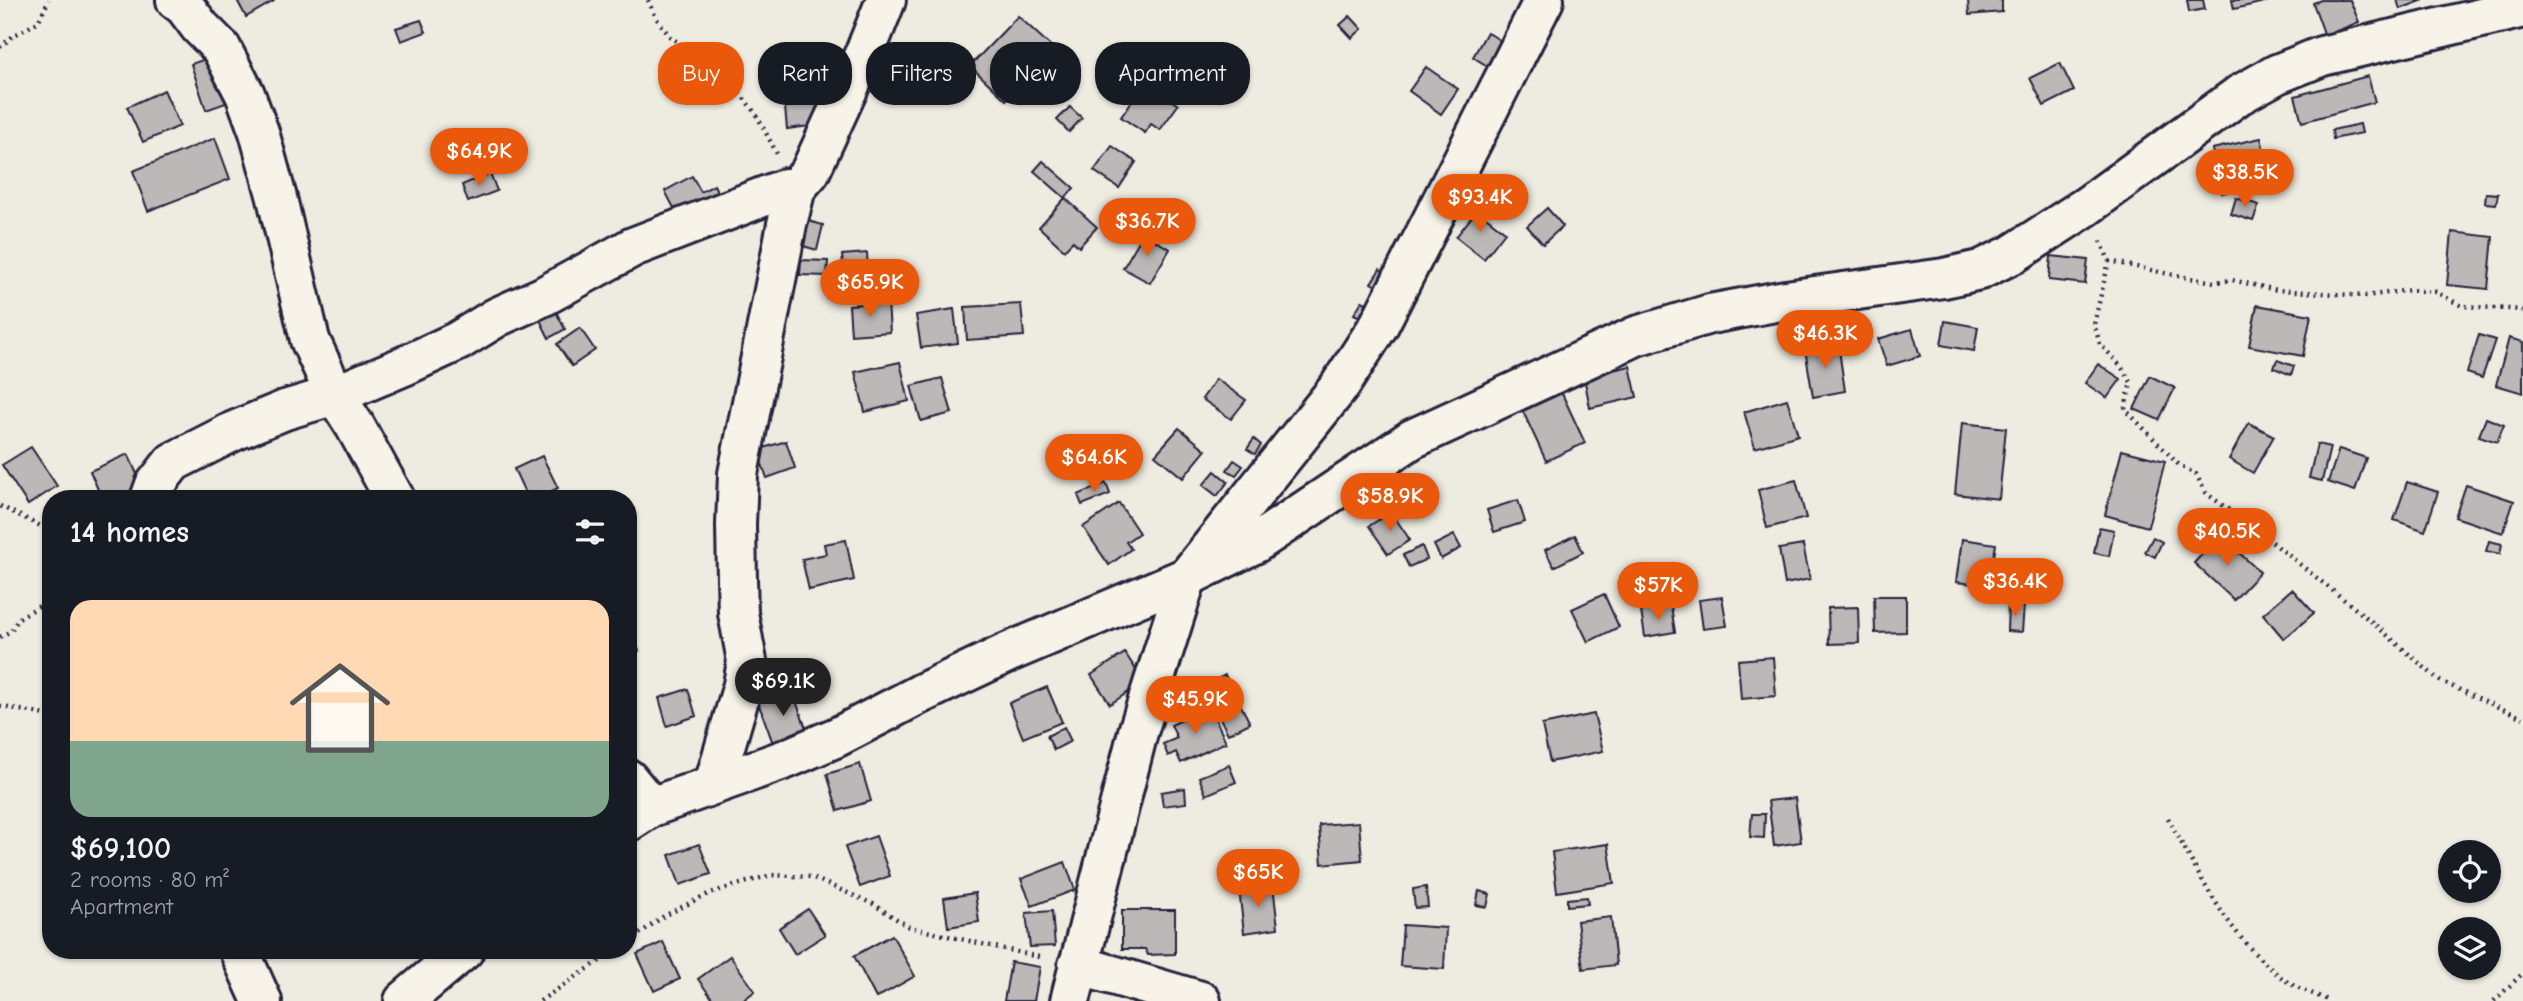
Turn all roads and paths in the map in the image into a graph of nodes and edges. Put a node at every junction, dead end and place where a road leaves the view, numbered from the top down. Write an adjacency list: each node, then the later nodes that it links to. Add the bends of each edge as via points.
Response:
1 (49, 0): 7 (path, via 38,22)
2 (176, 0): 12 (street, via 221,48 245,94 277,198 310,340)
3 (648, 0): 8 (path, via 671,38 701,55 732,83 756,114)
4 (886, 0): 8 (street, via 810,172)
5 (1544, 0): 17 (street, via 1379,325 1339,387)
6 (2523, 8): 9 (street, via 2322,56 2277,74 2239,95)
7 (0, 47)
8 (791, 188): 12 (street, via 633,247 458,341); 23 (street, via 738,474 738,613 747,661)
9 (2087, 206): 10 (path); 17 (street, via 1980,270 1710,314 1636,336 1412,439 1256,543)
10 (2109, 261): 11 (path, via 2277,290 2365,296 2436,292 2462,306); 22 (path, via 2094,324 2099,344 2132,382 2124,409 2179,465 2196,474 2206,492 2440,681)
11 (2523, 310)
12 (335, 395): 13 (street, via 234,430 173,462); 14 (street)
13 (153, 490)
14 (390, 490)
15 (0, 506): 16 (path)
16 (42, 527)
17 (1187, 577): 23 (street, via 1007,653 837,737); 31 (street, via 1139,732)
18 (42, 604): 19 (path)
19 (0, 637)
20 (0, 706): 21 (path)
21 (42, 714)
22 (2523, 718)
23 (714, 784): 24 (street)
24 (637, 803)
25 (2168, 818): 36 (path, via 2209,893 2248,945 2282,979)
26 (637, 936): 31 (path, via 710,893 771,875 811,877 873,904 909,927)
27 (243, 959): 32 (street)
28 (453, 959): 33 (street)
29 (603, 959): 34 (path)
30 (2523, 973): 37 (path)
31 (1074, 983): 35 (street)
32 (262, 1001)
33 (404, 1001)
34 (540, 1001)
35 (1201, 1001)
36 (2330, 1001)
37 (2494, 1001)

